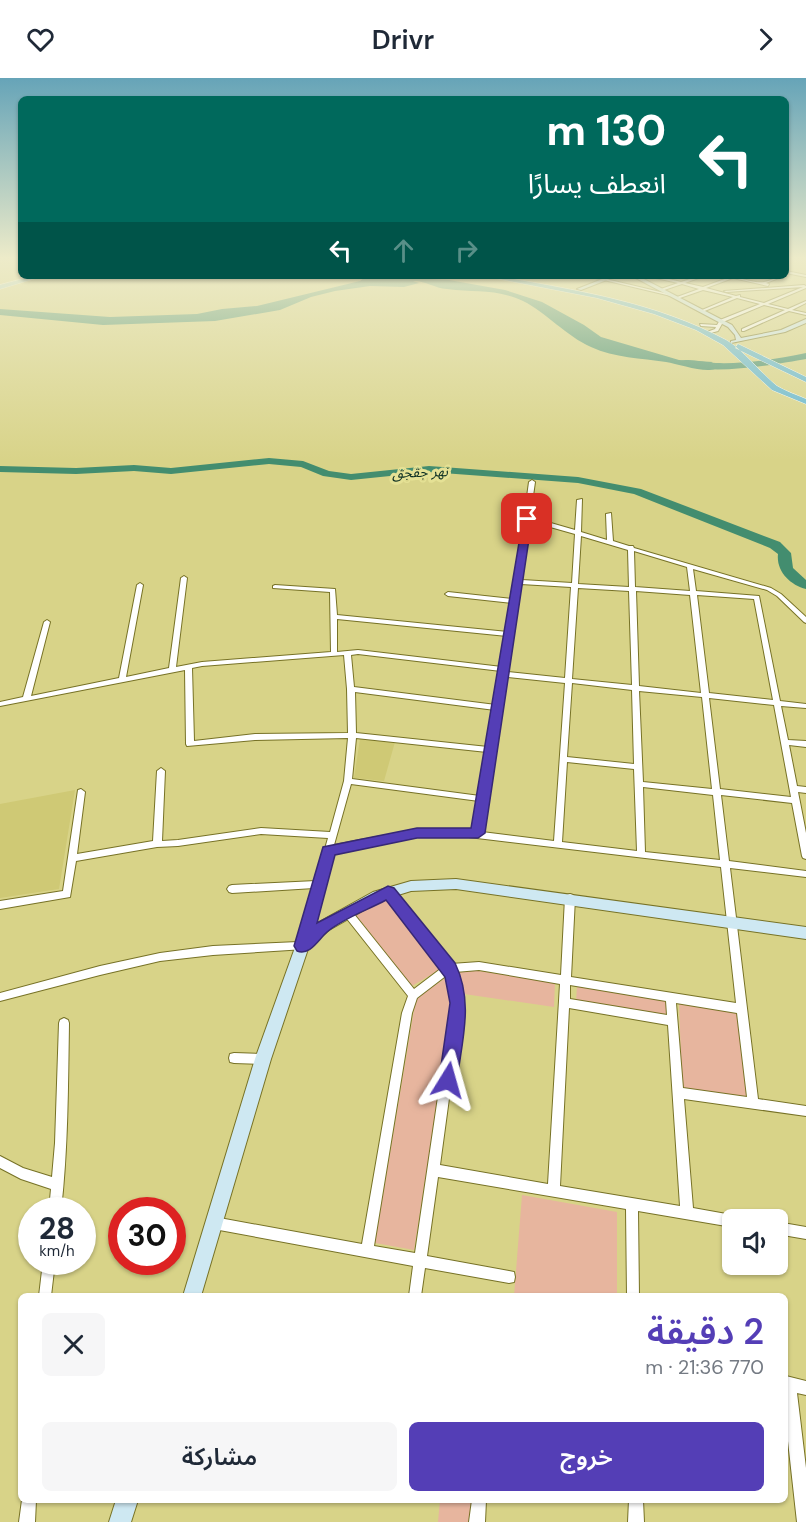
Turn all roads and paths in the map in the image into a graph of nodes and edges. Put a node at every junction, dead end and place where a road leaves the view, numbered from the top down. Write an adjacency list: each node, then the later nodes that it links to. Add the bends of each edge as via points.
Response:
1 (703, 325): 8 (highway)
2 (706, 325): 8 (highway)
3 (713, 325): 8 (street)
4 (720, 325): 8 (street)
5 (753, 325): 9 (street)
6 (795, 325): 10 (street)
7 (730, 326): 8 (street); 9 (street); 11 (street, via 738,335)
8 (715, 328): 11 (highway)
9 (743, 330): 10 (street)
10 (774, 334): 11 (street)
11 (732, 342): 12 (highway); 13 (highway, via 741,357 775,388)
12 (806, 380)
13 (806, 402)
14 (531, 482): 17 (street)
15 (580, 500): 18 (street)
16 (609, 514): 19 (street)
17 (527, 519): 18 (street); 23 (street)
18 (577, 532): 19 (street); 25 (street)
19 (610, 542): 20 (street)
20 (631, 548): 21 (street); 27 (street)
21 (690, 566): 28 (street); 32 (street, via 772,591)
22 (184, 578): 38 (street)
23 (518, 582): 25 (street); 30 (street)
24 (140, 585): 40 (street)
25 (574, 585): 27 (street); 41 (street)
26 (274, 587): 31 (street, via 333,590)
27 (633, 589): 28 (street); 42 (street)
28 (692, 592): 44 (street); 46 (street, via 757,597)
29 (448, 594): 30 (street)
30 (515, 601): 34 (street)
31 (333, 617): 34 (street); 36 (street)
32 (806, 621)
33 (47, 622): 45 (street)
34 (511, 634): 39 (street)
35 (346, 653): 36 (street); 39 (street, via 368,652); 43 (street)
36 (334, 654): 37 (street)
37 (188, 666): 38 (street); 50 (street, via 190,744 255,737)
38 (172, 669): 40 (street)
39 (505, 671): 41 (street); 49 (street)
40 (122, 680): 45 (street)
41 (570, 681): 42 (street); 54 (street)
42 (634, 688): 44 (street); 55 (street)
43 (351, 689): 49 (street); 50 (street)
44 (704, 696): 46 (street); 61 (street)
45 (26, 699): 47 (street)
46 (778, 703): 48 (street); 51 (street)
47 (0, 704)
48 (806, 706)
49 (499, 708): 53 (street)
50 (352, 735): 53 (street); 57 (street)
51 (785, 742): 52 (street); 59 (street)
52 (806, 744)
53 (491, 750): 63 (street)
54 (563, 759): 55 (street); 67 (street)
55 (637, 767): 58 (street)
56 (162, 771): 68 (street)
57 (348, 781): 63 (street); 66 (street)
58 (638, 784): 61 (street); 70 (street)
59 (793, 788): 60 (street); 64 (street)
60 (806, 790)
61 (717, 791): 64 (street); 73 (street)
62 (81, 792): 72 (street)
63 (483, 799): 65 (street)
64 (795, 800): 71 (street)
65 (478, 833): 67 (street); 69 (street, via 417,833)
66 (333, 835): 68 (street, via 261,831); 69 (street)
67 (558, 843): 70 (street)
68 (157, 844): 72 (street)
69 (328, 850): 75 (street)
70 (641, 852): 73 (street)
71 (806, 856)
72 (72, 858): 79 (street, via 67,894)
73 (726, 863): 74 (street); 81 (street)
74 (806, 874)
75 (319, 884): 76 (street); 83 (street)
76 (232, 890)
77 (388, 892): 78 (street, via 456,884); 80 (street); 84 (street)
78 (570, 898): 81 (street); 85 (street)
79 (0, 905)
80 (347, 912): 83 (street, via 315,932); 86 (street)
81 (734, 922): 82 (street); 90 (street)
82 (806, 933)
83 (302, 946): 87 (street, via 163,957); 94 (street)
84 (449, 968): 85 (street, via 479,966); 86 (street); 99 (street, via 458,1003)
85 (566, 980): 88 (street); 89 (street)
86 (413, 995): 109 (street)
87 (0, 997)
88 (671, 997): 90 (street); 91 (street)
89 (564, 1003): 91 (street); 101 (street)
90 (743, 1009): 96 (street)
91 (673, 1021): 95 (street)
92 (64, 1023): 100 (street)
93 (234, 1058): 94 (street)
94 (263, 1059): 106 (street)
95 (678, 1093): 96 (street); 104 (street)
96 (753, 1103): 97 (street)
97 (806, 1112)
98 (0, 1162): 100 (street)
99 (434, 1170): 101 (street); 110 (street)
100 (58, 1185): 102 (street)
101 (554, 1191): 103 (street)
102 (57, 1197)
103 (632, 1203): 104 (street); 116 (street)
104 (687, 1213): 105 (street)
105 (722, 1219)
106 (214, 1223): 109 (street); 114 (street)
107 (788, 1230): 108 (street)
108 (806, 1233)
109 (367, 1251): 110 (street)
110 (421, 1260): 112 (street); 115 (street)
111 (47, 1275): 113 (street)
112 (509, 1277)
113 (45, 1293)
114 (193, 1293)
115 (416, 1293)
116 (633, 1293)
117 (788, 1383): 118 (street)
118 (806, 1388)
119 (788, 1391): 128 (street)
120 (29, 1503): 124 (street)
121 (126, 1503): 125 (street)
122 (479, 1503): 126 (street)
123 (636, 1503): 127 (street)
124 (27, 1522)
125 (120, 1522)
126 (477, 1522)
127 (636, 1522)
128 (805, 1522)

